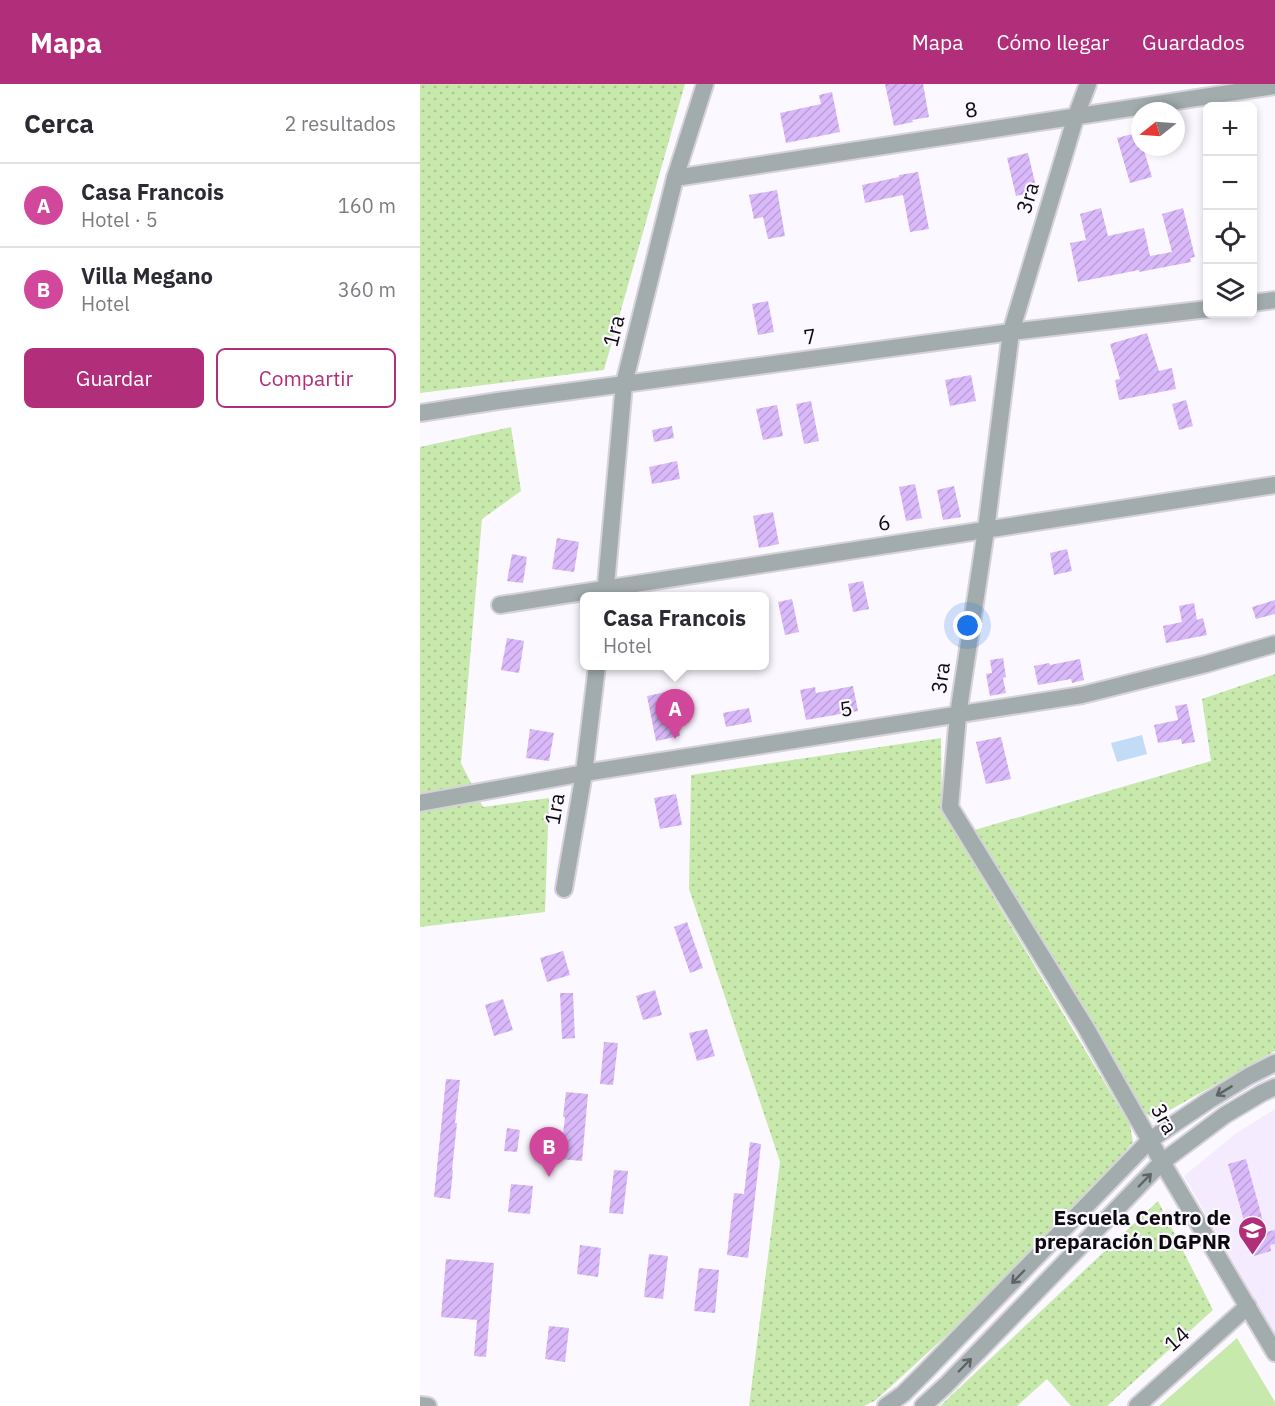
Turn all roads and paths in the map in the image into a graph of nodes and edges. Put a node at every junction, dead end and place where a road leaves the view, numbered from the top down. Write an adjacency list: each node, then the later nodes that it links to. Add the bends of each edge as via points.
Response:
1 (705, 84): 5 (street, 1ra)
2 (1088, 84): 4 (street, 3ra)
3 (1275, 86): 4 (street, 8)
4 (1076, 116): 5 (street, 8); 9 (street, 3ra)
5 (675, 178): 10 (street, 1ra)
6 (1275, 300): 7 (street)
7 (1257, 302)
8 (1203, 310): 9 (street, 7)
9 (1011, 332): 10 (street, 7); 13 (street, 3ra)
10 (624, 384): 11 (street, 7); 14 (street, 1ra)
11 (420, 413)
12 (1275, 485): 13 (street, 6)
13 (986, 530): 14 (street, 6); 19 (street, 3ra)
14 (605, 592)
15 (580, 595): 16 (street, 6)
16 (500, 605)
17 (1275, 644): 19 (street, 5, via 1082,695)
18 (597, 670): 20 (street, 1ra)
19 (958, 715): 20 (street, 5); 25 (street, 3ra, via 950,807)
20 (584, 773): 21 (street, 5); 22 (street, 1ra)
21 (420, 803)
22 (564, 889)
23 (1275, 1063): 25 (street, one-way to 25)
24 (1275, 1087): 26 (street, via 1225,1115)
25 (1150, 1140): 26 (street, 3ra); 31 (street, one-way to 31, via 924,1373)
26 (1162, 1162): 27 (street, 3ra); 32 (street, one-way to 26)
27 (1248, 1306): 28 (street, 3ra); 33 (street, 14)
28 (1275, 1353)
29 (420, 1405): 30 (street)
30 (428, 1406)
31 (886, 1406)
32 (923, 1406)
33 (1137, 1406)

